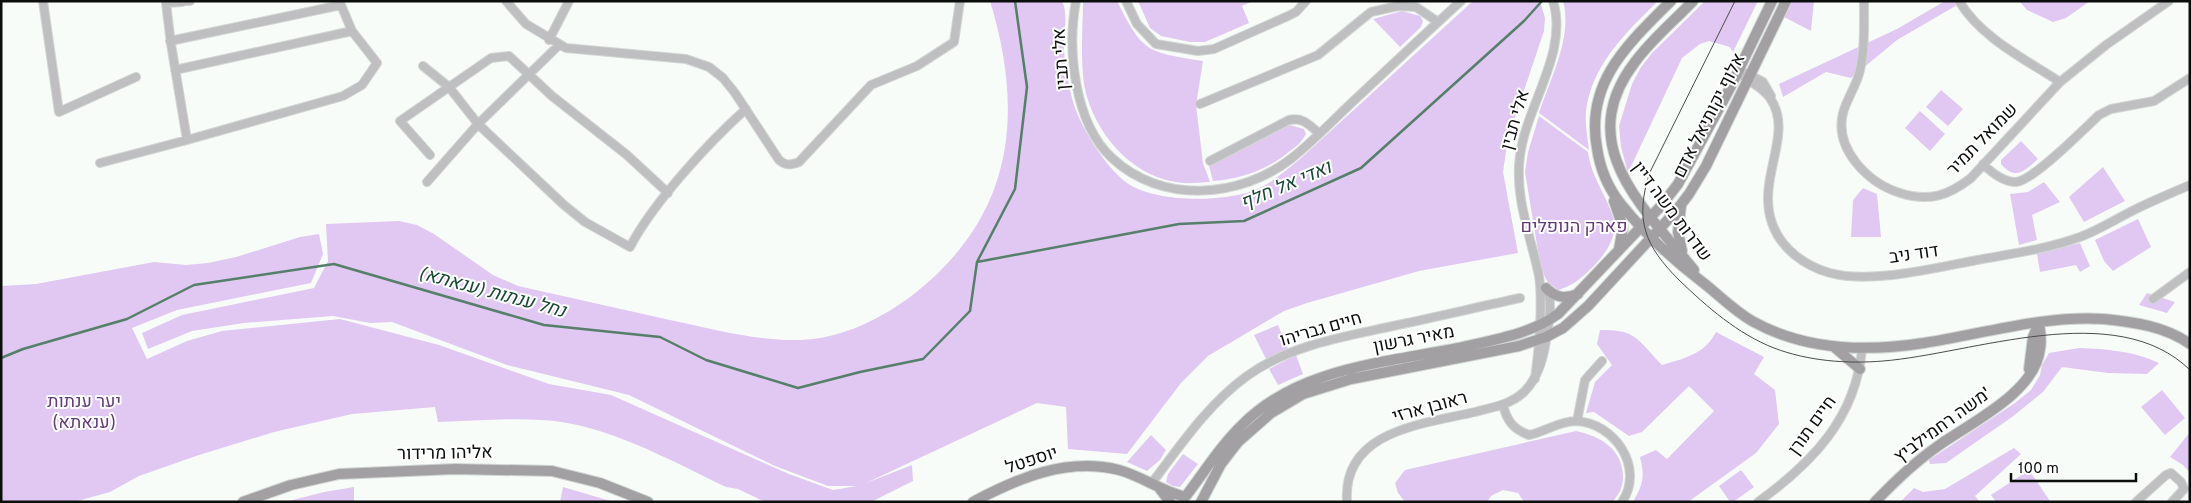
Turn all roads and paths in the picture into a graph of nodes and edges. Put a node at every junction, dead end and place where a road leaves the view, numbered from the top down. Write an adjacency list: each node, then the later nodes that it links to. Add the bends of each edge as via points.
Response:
1 (43, 1): 29 (street, via 59,112)
2 (506, 1): 22 (street, via 526,24)
3 (569, 1): 22 (street)
4 (960, 1): 35 (street, via 954,42 917,66 871,85 799,162 791,165 779,160)
5 (1071, 1): 19 (street, אלי תבין)
6 (1076, 1): 19 (street, אלי תבין)
7 (1126, 1): 8 (street, via 1137,24 1156,44 1198,51 1214,49 1288,16)
8 (1306, 1)
9 (1461, 1): 20 (street, אלי תבין)
10 (1554, 1): 56 (street, אלי תבין, via 1557,17 1554,50 1527,125 1519,168 1521,199)
11 (1670, 1): 44 (street, שדרות משה דיין, via 1623,51 1600,91 1596,141)
12 (1693, 1): 47 (street, שדרות משה דיין, via 1636,61 1616,96 1611,127 1615,160)
13 (1772, 1): 27 (street, אלוף יקותיאל אדם)
14 (1786, 1): 30 (street, אלוף יקותיאל אדם)
15 (1864, 1): 42 (street, שמואל תמיר, via 1862,63 1842,114 1845,140 1853,159 1885,186 1924,197 1951,192 1971,178)
16 (1959, 1): 32 (street, via 1975,22 1994,38)
17 (2169, 1): 32 (street, שמואל תמיר)
18 (184, 2): 23 (street, via 166,3)
19 (1074, 15): 37 (street, אלי תבין, via 1076,83 1090,126 1107,154 1143,181 1190,191 1223,189 1250,182 1292,158)
20 (1438, 22): 34 (street, via 1416,7 1398,6 1371,12 1318,55); 37 (street, אלי תבין)
21 (352, 31): 23 (street, via 341,5); 26 (street); 38 (street, via 376,63 362,85 343,96)
22 (549, 40): 24 (street)
23 (170, 41): 26 (street)
24 (559, 45): 28 (street); 35 (street, via 598,52 686,59 709,67 723,78)
25 (423, 66): 33 (street)
26 (174, 70): 38 (street)
27 (1738, 72): 30 (street, דוד ניב); 49 (street, אלוף יקותיאל אדם, via 1684,174)
28 (527, 74): 33 (street, via 509,56 491,58); 36 (street); 46 (street, via 627,155)
29 (136, 77)
30 (1748, 77): 45 (street, דוד ניב, via 1773,102 1780,125 1767,193 1770,215 1778,234 1800,259 1819,269 1842,275 1911,272 2043,248 2082,236); 48 (street, אלוף יקותיאל אדם, via 1706,166)
31 (2190, 78): 42 (street, via 2154,101 2111,109 2100,115 2028,178 2012,182 1994,175)
32 (2058, 82): 42 (street, שמואל תמיר)
33 (449, 87): 36 (street); 39 (street, via 400,121)
34 (1200, 104)
35 (746, 109): 46 (street)
36 (478, 124): 43 (street); 46 (street, via 585,222 630,247)
37 (1319, 133): 40 (street, via 1304,120 1289,120)
38 (187, 140): 41 (street)
39 (430, 155)
40 (1210, 161)
41 (100, 163)
42 (1983, 164)
43 (427, 182)
44 (1608, 184): 50 (street, שדרות משה דיין); 53 (street, via 1622,223)
45 (2190, 185)
46 (668, 193)
47 (1633, 194): 49 (street, שדרות משה דיין); 50 (street)
48 (1681, 204): 51 (street, אלוף יקותיאל אדם); 54 (street, via 1678,232)
49 (1651, 216): 50 (street, מאיר גרשון); 51 (street)
50 (1640, 227): 51 (street, שדרות משה דיין); 52 (street); 53 (street, מאיר גרשון)
51 (1655, 233): 52 (street, מאיר גרשון); 54 (street, שדרות משה דיין); 58 (street, שדרות משה דיין, via 1660,247)
52 (1642, 247): 65 (street, מאיר גרשון, via 1581,314)
53 (1618, 251): 59 (street, מאיר גרשון)
54 (1684, 257): 58 (street, שדרות משה דיין)
55 (2190, 272): 61 (street)
56 (1539, 278): 57 (street, אלי תבין); 63 (street, אלי תבין)
57 (1546, 288): 59 (street, via 1558,297); 63 (street, אלי תבין, via 1549,299)
58 (1709, 288): 68 (street, שדרות משה דיין, via 1767,328)
59 (1579, 294): 63 (street, מאיר גרשון)
60 (1520, 298): 75 (street, חיים גבריהו, via 1340,338 1275,359 1247,376 1217,402)
61 (2153, 299)
62 (2037, 322): 64 (street, שדרות משה דיין); 66 (street); 67 (street, שדרות משה דיין, via 2073,319 2123,321 2176,336); 72 (street, משה רחמילביץ', via 2040,349)
63 (1543, 324): 65 (street, ראובן ארזי); 76 (street, מאיר גרשון, via 1483,342 1342,371 1299,385 1275,398 1244,422)
64 (2010, 327): 66 (street); 69 (street, שדרות משה דיין, via 1924,343)
65 (1542, 338): 73 (street, ראובן ארזי, via 1534,379 1523,393); 81 (street, מאיר גרשון, via 1493,352 1351,379 1303,394 1272,413 1238,442 1210,481)
66 (2032, 342): 72 (street)
67 (2190, 345)
68 (1833, 346): 69 (street, שדרות משה דיין); 71 (street)
69 (1862, 349): 71 (street, חיים תורן)
70 (1602, 361): 74 (street, via 1585,380)
71 (1860, 369): 84 (street, חיים תורן, via 1842,416 1822,445 1796,472)
72 (2028, 375): 85 (street, משה רחמילביץ', via 2009,398 1923,457)
73 (1503, 405): 74 (street, via 1510,424 1529,435); 82 (street, ראובן ארזי, via 1403,428 1381,438 1364,451 1353,468)
74 (1577, 421): 83 (street, via 1594,426 1612,437 1627,456 1630,484)
75 (1155, 486): 76 (street, יוספטל); 79 (street, יוספטל, via 1133,475 1106,468 1065,466 1034,474); 80 (street, יוספטל)
76 (1181, 498): 81 (street, יוספטל, via 1195,498)
77 (243, 502): 78 (street, אליהו מרידור, via 291,485 339,474 455,469 552,471 600,483)
78 (648, 502)
79 (973, 502)
80 (1170, 502)
81 (1200, 502)
82 (1347, 502)
83 (1622, 502)
84 (1758, 502)
85 (1875, 502)
86 (2136, 502): 87 (street, via 2171,473 2182,482 2184,489)
87 (2172, 502)

